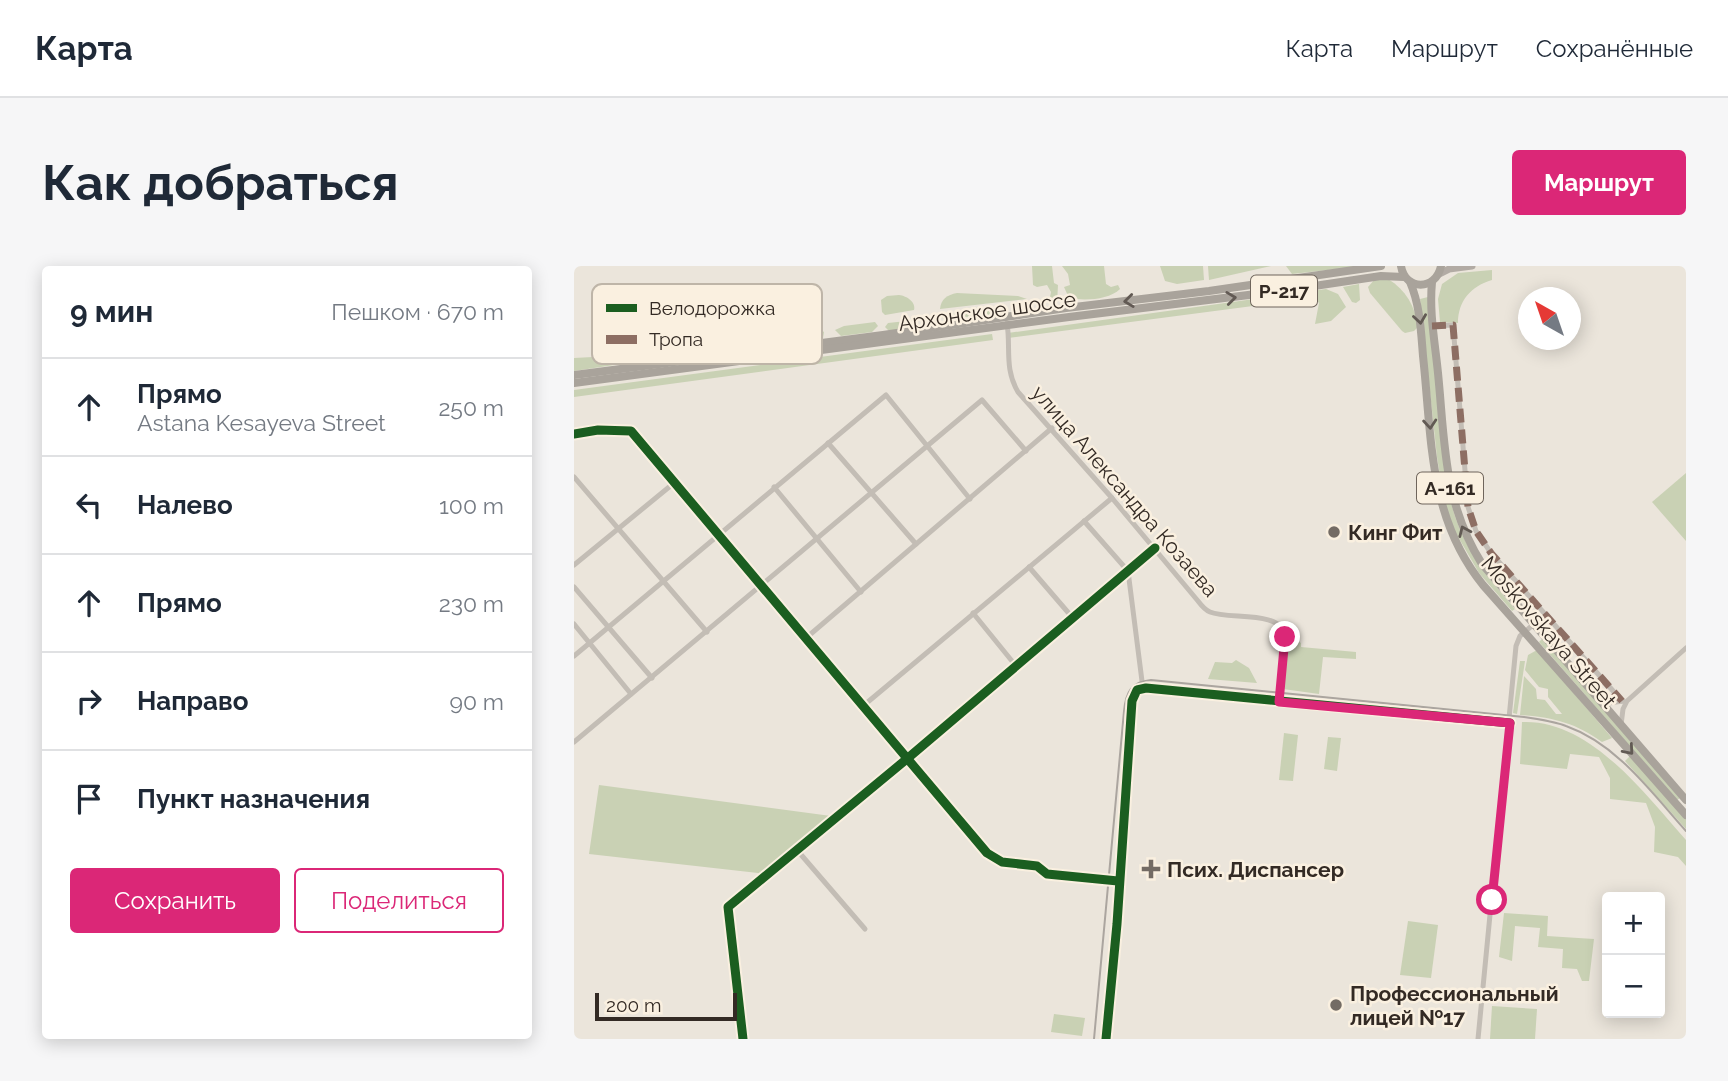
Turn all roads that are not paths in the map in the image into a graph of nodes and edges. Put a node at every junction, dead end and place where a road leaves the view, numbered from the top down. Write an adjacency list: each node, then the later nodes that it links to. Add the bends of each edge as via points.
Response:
1 (1381, 266): 7 (highway, Архонское шоссе / Р-217, one-way to 7)
2 (1401, 266): 5 (highway, Moskovskaya Street)
3 (1472, 266): 4 (main road)
4 (1440, 270): 6 (highway)
5 (1407, 279): 6 (highway, Архонское шоссе, via 1423,285); 7 (highway, Архонское шоссе / Р-217, one-way to 5, via 1385,275); 45 (highway, Moskovskaya Street / А-161, one-way to 45, via 1419,312 1437,487 1446,522 1474,574)
6 (1432, 282): 8 (highway, Moskovskaya Street / А-161)
7 (1007, 321): 9 (highway, Архонское шоссе / Р-217); 10 (highway, Архонское шоссе / Р-217); 15 (street, улица Александра Козаева, via 1012,381)
8 (1432, 326): 41 (highway, Moskovskaya Street / А-161, one-way to 8, via 1482,564 1457,515 1447,477); 55 (street, via 1453,326 1465,485 1476,531)
9 (822, 344)
10 (822, 347)
11 (662, 364): 13 (highway, Архонское шоссе / Р-217)
12 (707, 364): 14 (highway, Архонское шоссе / Р-217)
13 (574, 375)
14 (574, 383)
15 (1052, 428): 19 (street); 24 (street, улица Александра Козаева)
16 (574, 433): 21 (street, via 631,431)
17 (828, 443): 18 (street, via 886,395); 22 (street); 23 (street)
18 (927, 445): 19 (street, via 982,400); 23 (street); 25 (street)
19 (1026, 451): 25 (street)
20 (574, 477): 27 (street)
21 (674, 482): 27 (street); 28 (street)
22 (774, 487): 28 (street); 29 (street)
23 (872, 493): 29 (street); 30 (street)
24 (1112, 498): 26 (street); 31 (street, улица Александра Козаева)
25 (970, 499): 30 (street)
26 (1084, 521): 33 (street); 34 (street)
27 (618, 529): 32 (street); 35 (street)
28 (718, 534): 35 (street); 36 (street)
29 (817, 539): 36 (street); 38 (street)
30 (916, 544): 38 (street)
31 (1155, 548): 34 (street); 56 (street, улица Александра Козаева, via 1210,612 1279,623 1286,640)
32 (574, 565)
33 (1029, 567): 39 (street); 40 (street)
34 (1128, 571): 40 (street); 52 (street)
35 (663, 582): 43 (street); 44 (street)
36 (762, 586): 44 (street); 46 (street)
37 (574, 587): 43 (street)
38 (861, 592): 46 (street)
39 (973, 613): 50 (street); 58 (street)
40 (1072, 617): 50 (street)
41 (1534, 624): 45 (street); 57 (highway, Moskovskaya Street / А-161)
42 (574, 625): 47 (street)
43 (608, 627): 47 (street); 51 (street)
44 (707, 632): 51 (street)
45 (1525, 632): 59 (street, via 1516,646); 64 (highway, Moskovskaya Street / А-161, one-way to 64)
46 (806, 638): 58 (street)
47 (589, 643): 49 (street); 54 (street)
48 (1686, 648): 53 (street)
49 (574, 656)
50 (1016, 666): 62 (street)
51 (652, 678): 54 (street)
52 (1143, 689): 56 (street); 66 (street, via 1135,693)
53 (1635, 693): 55 (street); 60 (street, via 1623,709)
54 (631, 694): 61 (street)
55 (1622, 701): 57 (street)
56 (1279, 702): 59 (street)
57 (1602, 704): 60 (highway, Moskovskaya Street / А-161)
58 (863, 706): 62 (street)
59 (1510, 723): 70 (street)
60 (1621, 725): 63 (highway, Moskovskaya Street / А-161)
61 (574, 742)
62 (908, 758): 65 (street); 66 (street, via 996,859 1037,866 1047,874)
63 (1686, 800)
64 (1686, 815)
65 (797, 850): 67 (street); 68 (street, via 728,907)
66 (1118, 881): 69 (street)
67 (865, 929)
68 (743, 1039)
69 (1106, 1039)
70 (1478, 1039)

